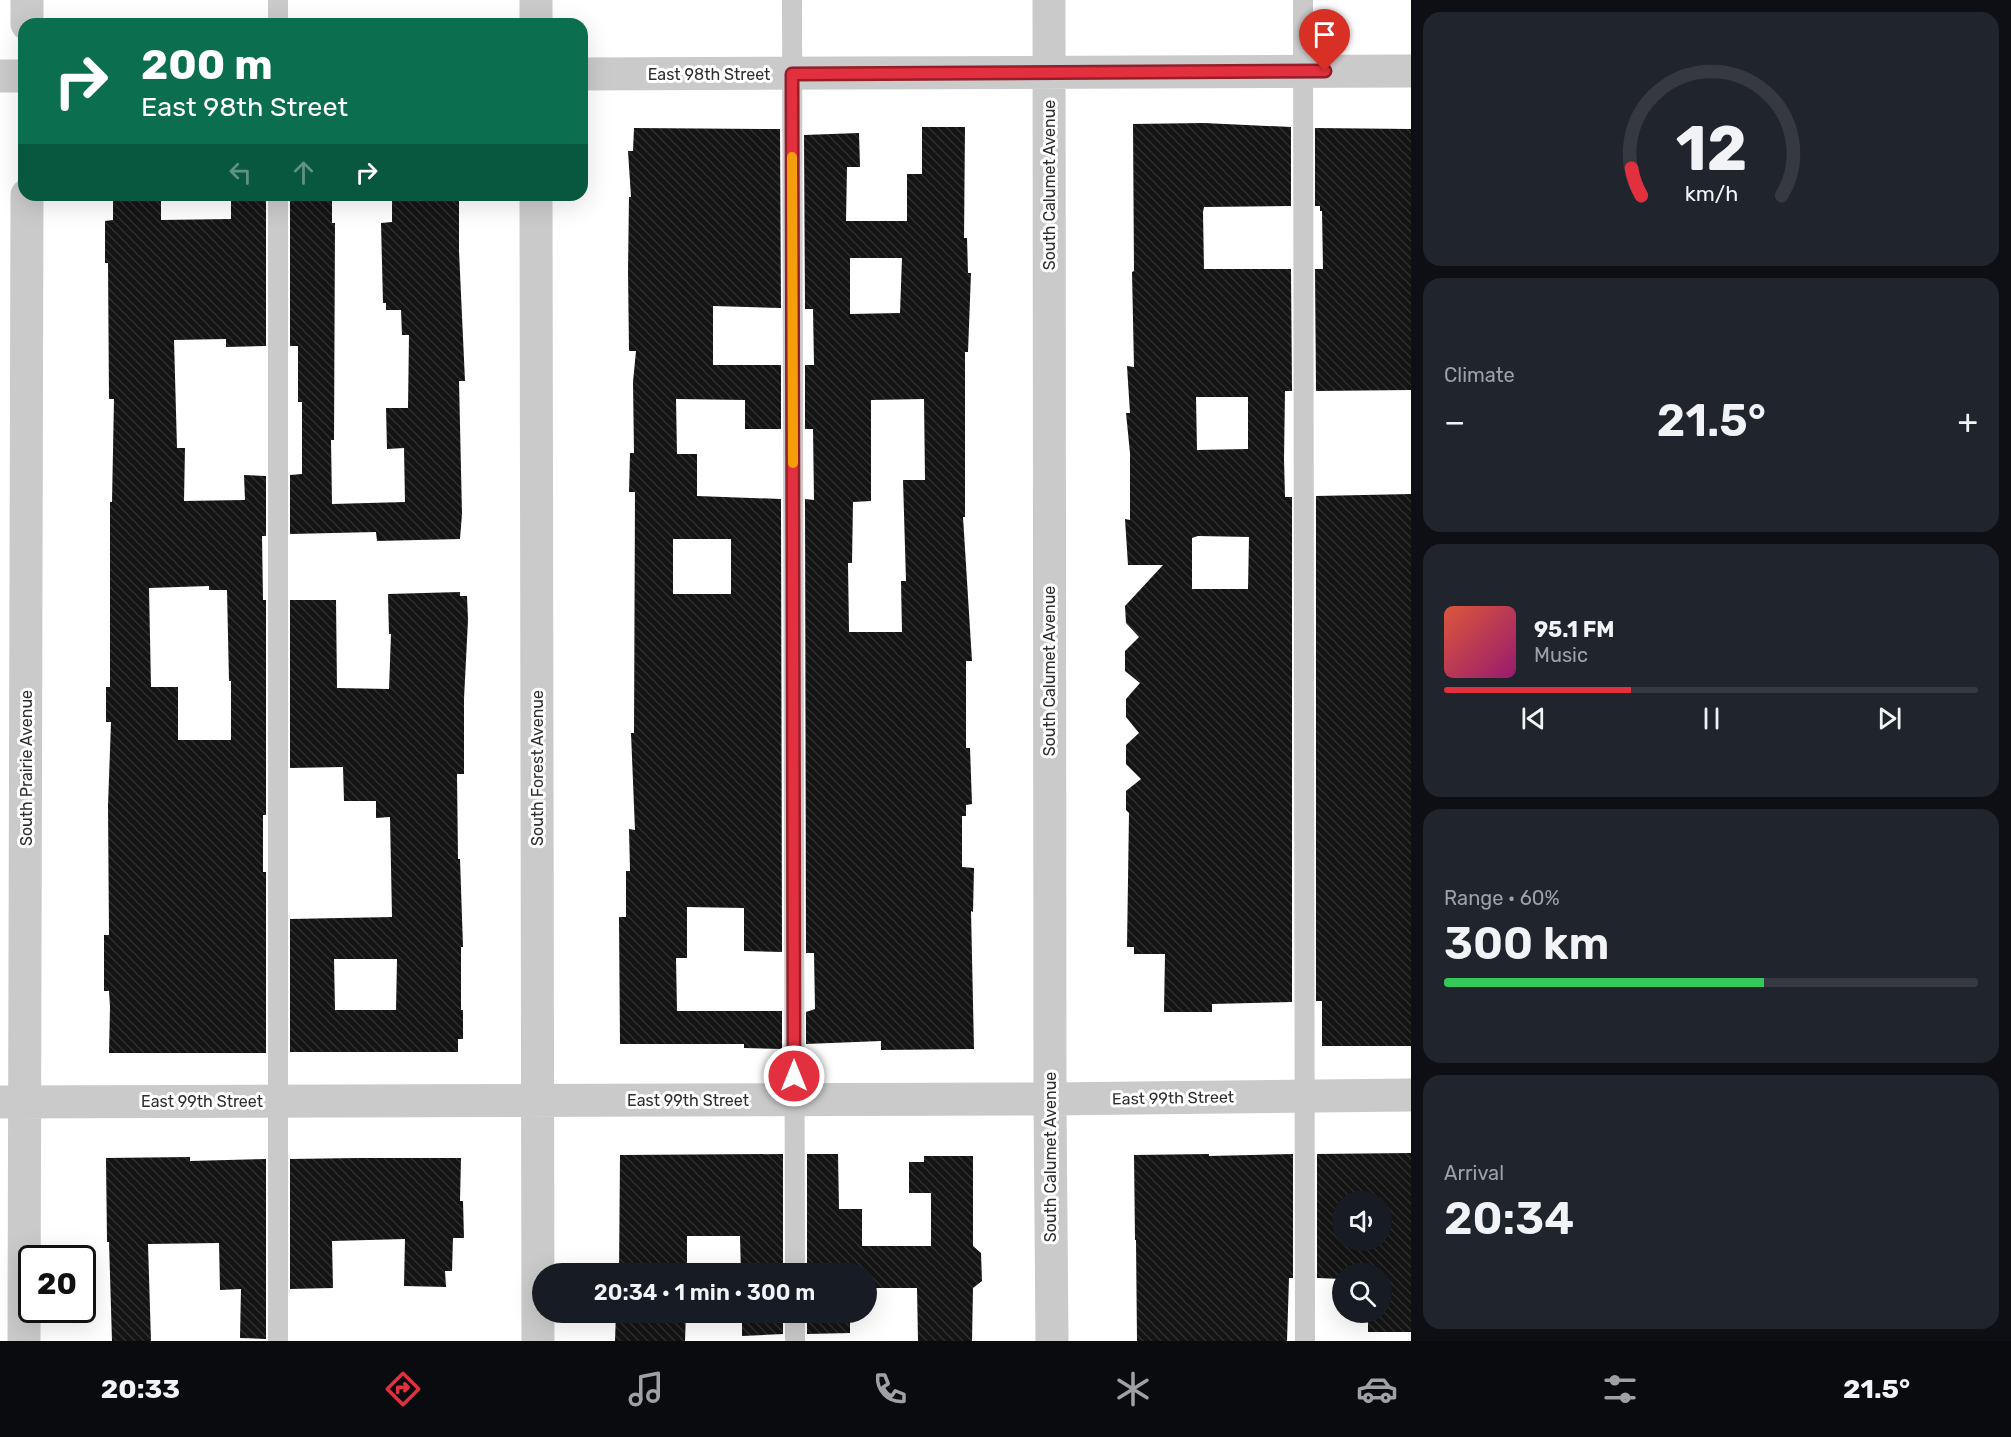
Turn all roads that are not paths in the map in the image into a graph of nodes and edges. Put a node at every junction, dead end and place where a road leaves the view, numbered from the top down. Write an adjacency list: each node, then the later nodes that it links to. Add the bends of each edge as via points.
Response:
1 (27, 0): 7 (street)
2 (278, 0): 8 (lane)
3 (536, 0): 9 (street)
4 (792, 0): 14 (lane)
5 (1049, 0): 12 (street, South Calumet Avenue)
6 (1303, 0): 11 (lane)
7 (27, 18)
8 (278, 18)
9 (536, 18)
10 (1411, 70): 11 (street, East 98th Street)
11 (1303, 71): 12 (street, East 98th Street); 21 (lane)
12 (1049, 72): 14 (street, East 98th Street); 23 (street, South Calumet Avenue)
13 (588, 74): 14 (street, East 98th Street)
14 (792, 74): 22 (lane)
15 (0, 76): 16 (street)
16 (18, 76)
17 (27, 201): 26 (street, South Prairie Avenue)
18 (278, 201): 25 (lane)
19 (536, 201): 24 (street, South Forest Avenue)
20 (1411, 1095): 21 (street, East 99th Street)
21 (1305, 1096): 23 (street, East 99th Street); 34 (lane)
22 (795, 1099): 23 (street, East 99th Street); 24 (street, East 99th Street); 27 (lane)
23 (1050, 1099): 33 (street, South Calumet Avenue)
24 (537, 1100): 25 (street, East 99th Street); 31 (street, South Forest Avenue)
25 (278, 1101): 26 (street, East 99th Street); 30 (lane)
26 (12, 1102): 29 (street, South Prairie Avenue)
27 (795, 1263)
28 (795, 1323): 32 (lane)
29 (24, 1341)
30 (278, 1341)
31 (538, 1341)
32 (795, 1341)
33 (1052, 1341)
34 (1305, 1341)

